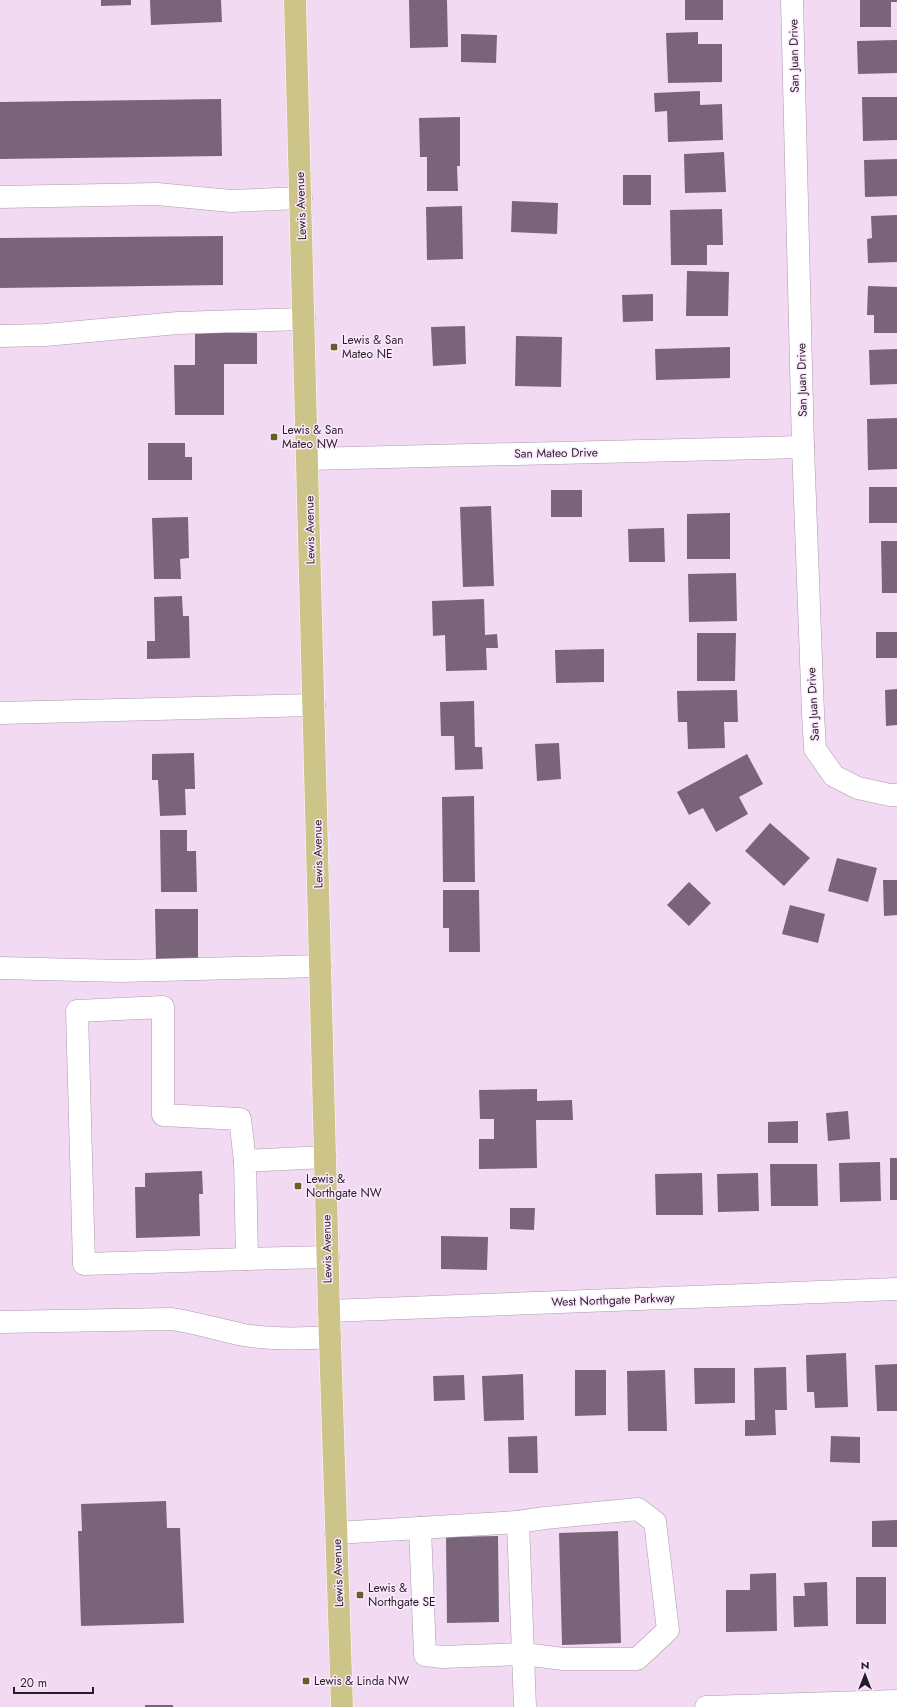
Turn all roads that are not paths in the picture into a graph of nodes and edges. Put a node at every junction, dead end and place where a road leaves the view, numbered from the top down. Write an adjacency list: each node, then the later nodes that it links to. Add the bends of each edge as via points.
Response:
1 (295, 0): 4 (main road, Lewis Avenue)
2 (792, 0): 7 (street, San Juan Drive)
3 (0, 197): 4 (street, via 157,194 231,201)
4 (301, 198): 5 (main road, Lewis Avenue)
5 (304, 319): 6 (street, via 178,323 45,335); 8 (main road, Lewis Avenue)
6 (0, 336)
7 (803, 447): 8 (street, San Mateo Drive); 11 (street, San Juan Drive, via 816,749 834,776 858,788)
8 (308, 459): 9 (main road, Lewis Avenue)
9 (314, 705): 10 (street); 12 (main road, Lewis Avenue)
10 (0, 712)
11 (897, 795)
12 (320, 966): 13 (street, via 121,971); 14 (main road, Lewis Avenue)
13 (0, 968)
14 (325, 1157): 15 (street); 16 (main road, Lewis Avenue)
15 (245, 1161): 17 (street); 17 (street, via 240,1119 163,1115 163,1007 77,1011 84,1264)
16 (328, 1257): 17 (street); 19 (main road, Lewis Avenue)
17 (247, 1259)
18 (897, 1289): 19 (street, West Northgate Parkway)
19 (329, 1311): 21 (main road, Lewis Avenue)
20 (0, 1322): 21 (street, via 172,1319 259,1337)
21 (330, 1337): 24 (main road, Lewis Avenue)
22 (518, 1522): 23 (street); 25 (street); 25 (street, via 638,1509 655,1522 668,1630 637,1659 563,1659)
23 (420, 1528): 24 (street); 25 (street, via 425,1655)
24 (336, 1533): 27 (main road, Lewis Avenue)
25 (524, 1654): 28 (street)
26 (897, 1701): 29 (street)
27 (342, 1707)
28 (526, 1707)
29 (706, 1707)

